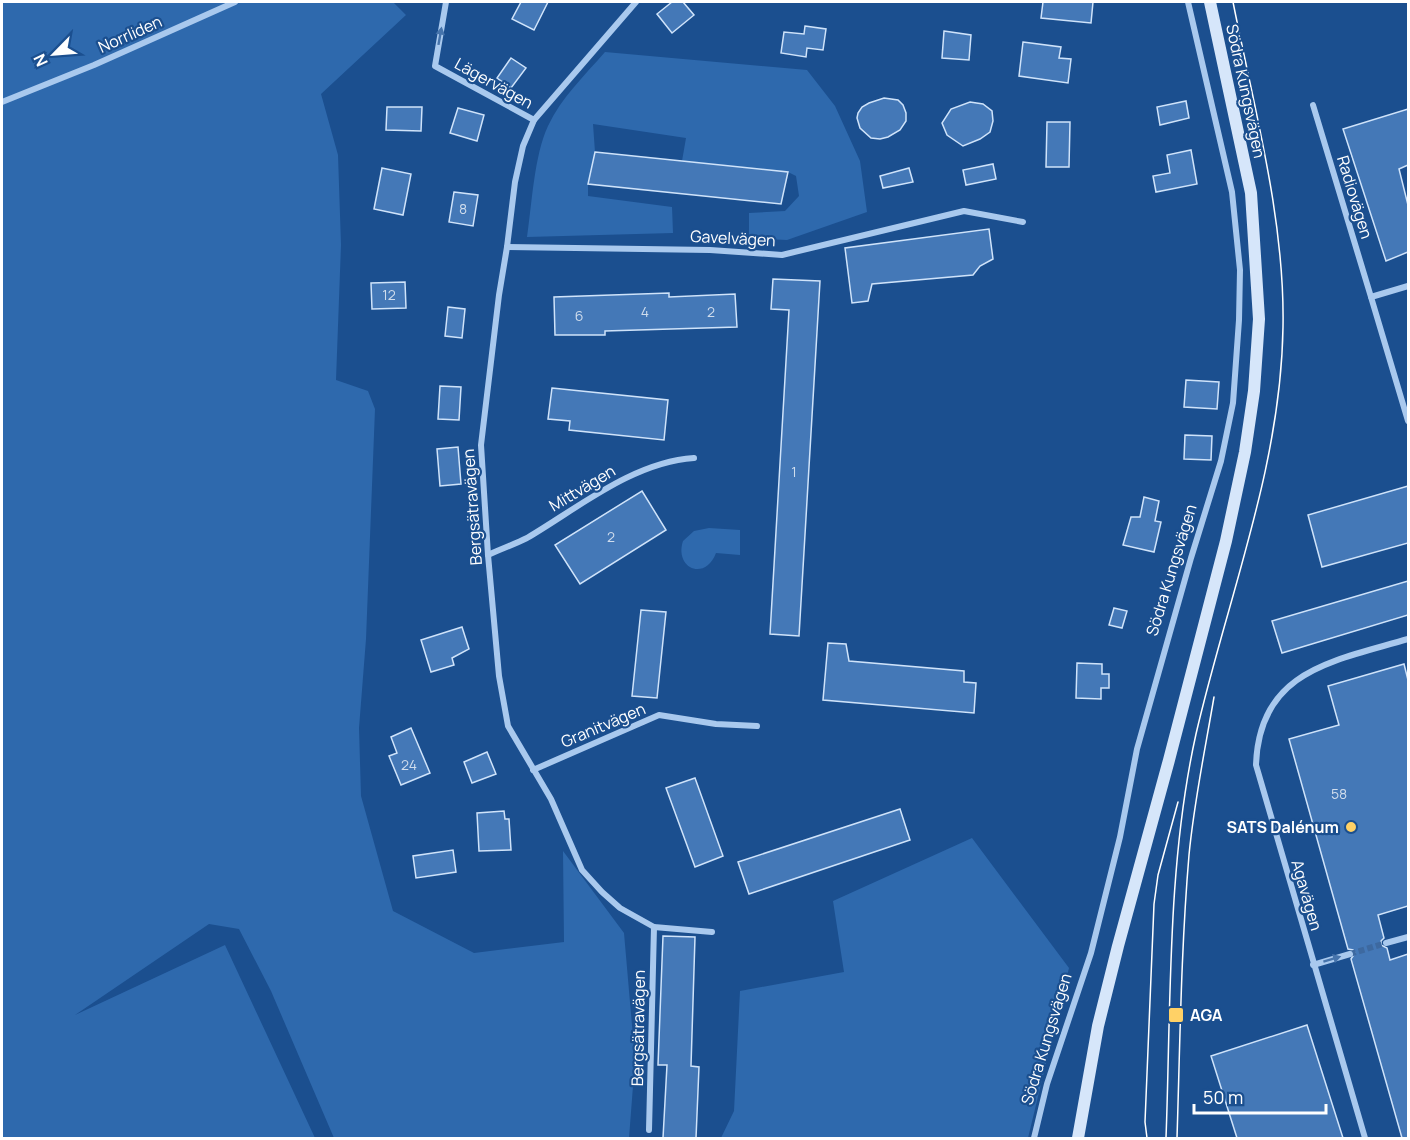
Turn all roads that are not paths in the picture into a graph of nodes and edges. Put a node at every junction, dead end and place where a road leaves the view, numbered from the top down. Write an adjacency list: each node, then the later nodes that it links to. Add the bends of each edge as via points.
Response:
1 (235, 2): 6 (street, Norrliden)
2 (446, 2): 8 (street, Lägervägen, one-way to 2, via 435,66)
3 (636, 2): 8 (street, Bergsätravägen)
4 (1188, 2): 26 (street, Södra Kungsvägen, via 1232,192 1239,270 1233,404 1221,461 1137,749 1120,837 1090,952 1047,1084)
5 (1210, 2): 27 (main road, Södra Kungsvägen, via 1251,193 1259,319 1254,391 1226,541 1098,1026)
6 (2, 102)
7 (1313, 105): 12 (street, Radiovägen)
8 (534, 120): 10 (street, Bergsätravägen, via 523,146 515,183)
9 (1023, 222): 10 (street, Gavelvägen, via 964,212 782,255)
10 (507, 247): 15 (street, Bergsätravägen, via 480,445)
11 (1408, 286): 12 (street)
12 (1371, 297): 13 (street, Radiovägen)
13 (1408, 421)
14 (694, 458): 15 (street, Mittvägen, via 625,477 525,539)
15 (489, 555): 18 (street, Bergsätravägen, via 499,676 508,726)
16 (1408, 639): 24 (street, Agavägen, via 1335,661 1297,678 1271,708 1256,745 1256,765)
17 (757, 726): 18 (street, Granitvägen, via 659,715)
18 (533, 770): 19 (street, Bergsätravägen, via 551,799 582,870 620,908)
19 (654, 927): 20 (street, Bergsätravägen); 25 (street, Bergsätravägen)
20 (712, 932)
21 (1408, 937): 22 (street)
22 (1386, 943)
23 (1350, 954): 24 (street, one-way to 23)
24 (1313, 964): 28 (street, Agavägen)
25 (649, 1130)
26 (1034, 1138)
27 (1078, 1138)
28 (1365, 1138)

